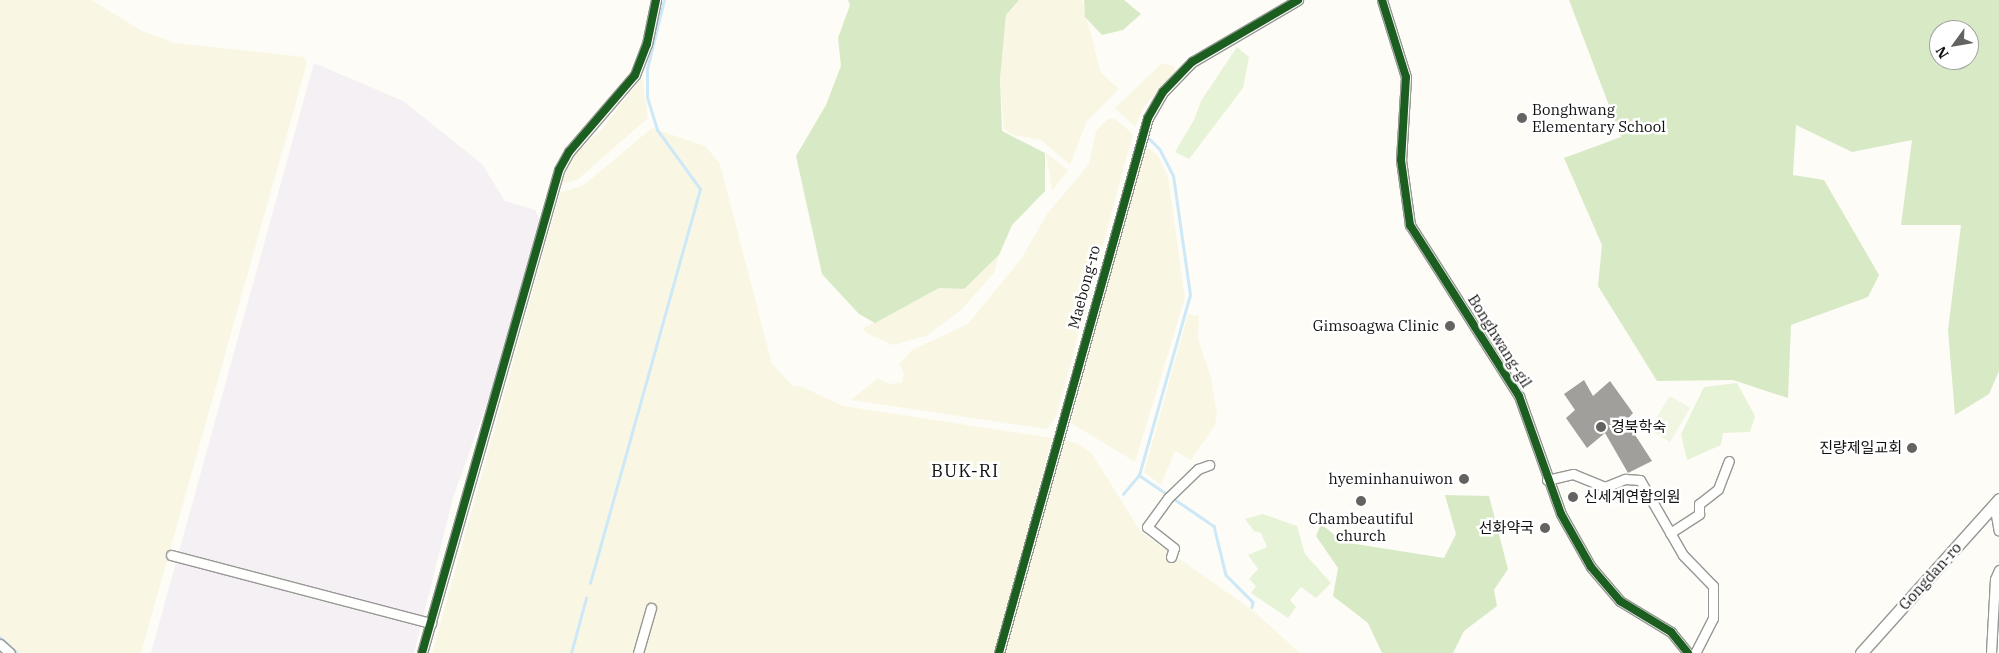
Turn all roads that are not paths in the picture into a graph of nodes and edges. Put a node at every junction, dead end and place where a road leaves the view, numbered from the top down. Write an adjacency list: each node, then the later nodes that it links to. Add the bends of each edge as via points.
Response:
1 (656, 0): 14 (street, via 647,44 635,76 569,152 559,170)
2 (1298, 0): 19 (street, Maebong-ro, via 1181,72 1163,92 1143,130)
3 (1382, 0): 6 (street, Bonghwang-gil, via 1406,77 1400,160 1406,214 1519,396)
4 (1729, 460): 9 (street, via 1718,490 1699,504 1699,514)
5 (1209, 465): 10 (street, via 1198,469 1168,498 1148,527)
6 (1547, 480): 9 (street, via 1574,474 1605,487 1625,479 1640,480); 20 (street, Bonghwang-gil, via 1581,552 1609,591 1630,609 1671,632)
7 (1996, 501): 8 (street); 22 (street, Gongdan-ro)
8 (1999, 532)
9 (1670, 534): 21 (street, via 1683,555 1713,586 1713,618)
10 (1173, 552)
11 (171, 555): 14 (street)
12 (1999, 570): 23 (street, via 1995,579)
13 (651, 608): 18 (street)
14 (431, 623): 17 (street)
15 (0, 644): 16 (street)
16 (10, 653)
17 (422, 653)
18 (638, 653)
19 (999, 653)
20 (1688, 653)
21 (1695, 653)
22 (1860, 653)
23 (1991, 653)

